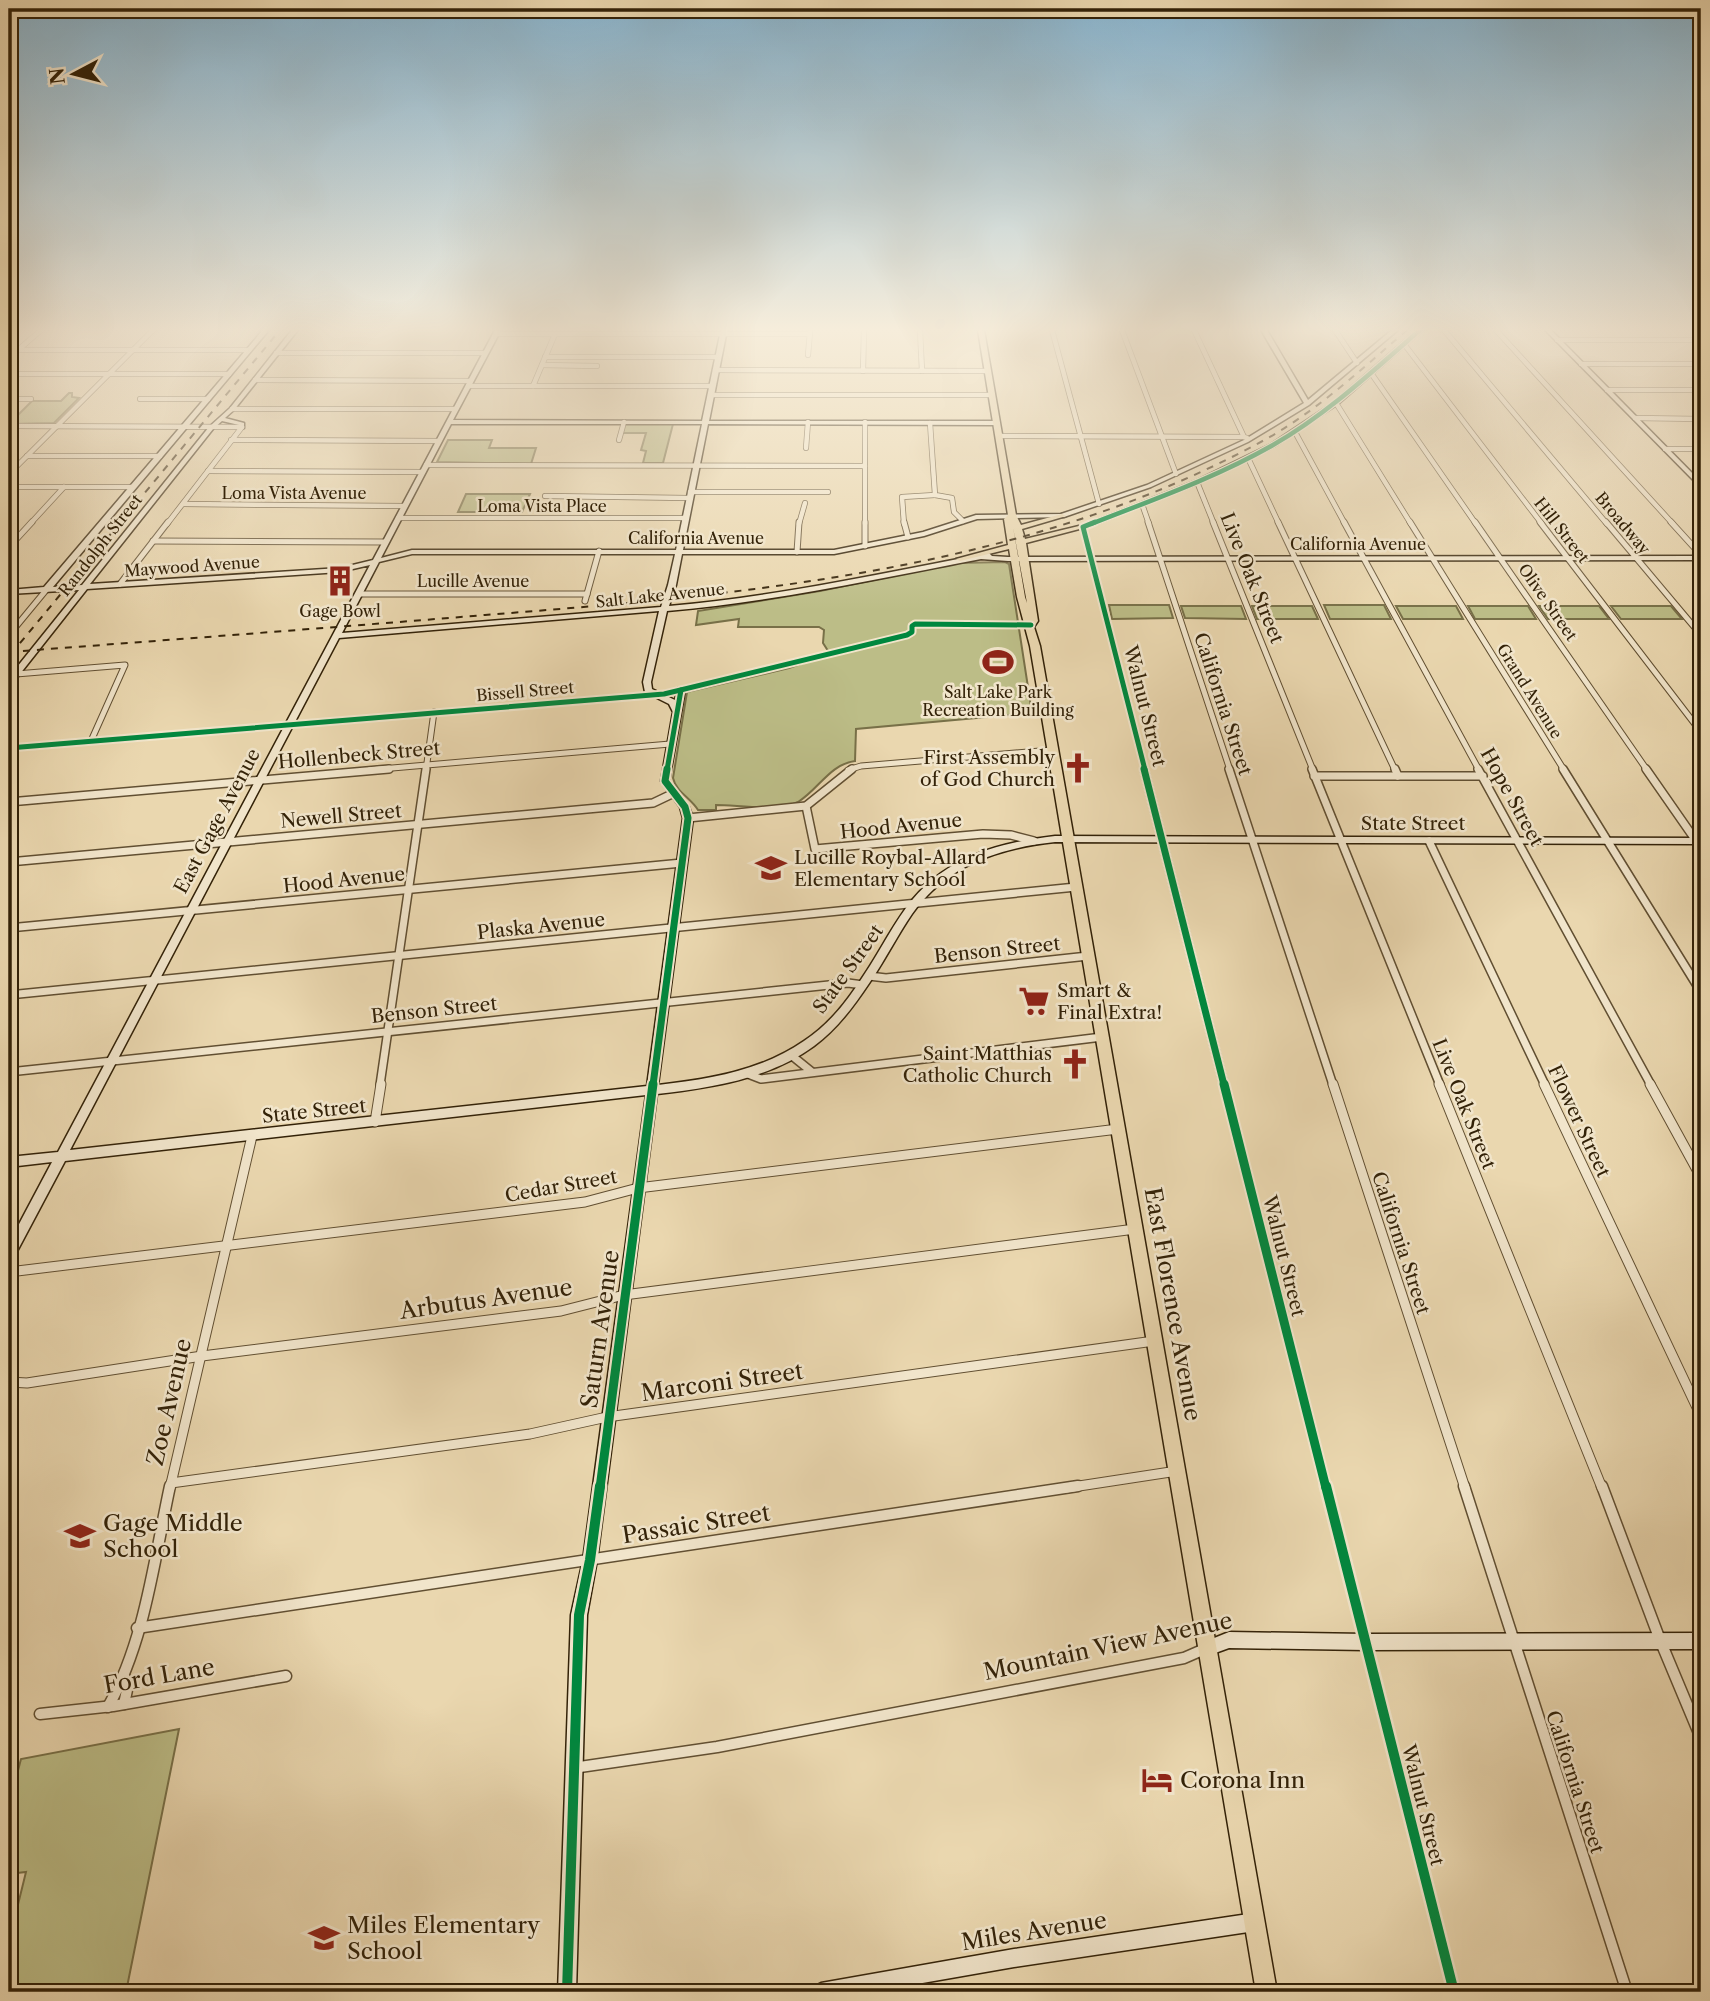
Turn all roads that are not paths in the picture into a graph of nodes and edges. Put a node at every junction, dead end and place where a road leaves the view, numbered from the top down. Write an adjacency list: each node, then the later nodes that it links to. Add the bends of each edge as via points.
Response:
1 (60, 423): 24 (street)
2 (188, 423): 26 (street, Randolph Street)
3 (216, 423): 27 (street, Randolph Street)
4 (239, 423): 25 (street)
5 (448, 423): 35 (street, East Gage Avenue)
6 (624, 423): 34 (street)
7 (705, 423): 42 (street)
8 (808, 423): 36 (street)
9 (865, 423): 43 (street)
10 (930, 423): 55 (street)
11 (996, 423): 29 (main road)
12 (1076, 423): 30 (street)
13 (1157, 423): 31 (street)
14 (1240, 423): 32 (street)
15 (1273, 423): 32 (street)
16 (1307, 423): 28 (street)
17 (1349, 423): 86 (street, Grand Avenue)
18 (1406, 423): 87 (street, Olive Street)
19 (1465, 423): 88 (street, Hill Street)
20 (1523, 423): 89 (street, Broadway)
21 (1580, 423): 79 (street)
22 (1640, 423): 37 (street)
23 (9, 426): 24 (street)
24 (57, 426): 26 (street); 39 (street)
25 (242, 426): 27 (street); 33 (street)
26 (185, 427): 27 (street); 40 (street, Randolph Street)
27 (212, 427): 95 (street, Randolph Street)
28 (1295, 432): 41 (street); 85 (street, Hope Street)
29 (999, 436): 30 (street); 62 (main road)
30 (1080, 437): 31 (street); 58 (street)
31 (1162, 437): 32 (street); 47 (street)
32 (1247, 438): 47 (street)
33 (231, 440): 35 (street); 45 (street)
34 (620, 440)
35 (439, 441): 44 (street, East Gage Avenue)
36 (806, 448)
37 (1665, 449): 38 (street); 49 (street)
38 (1701, 449)
39 (27, 456): 40 (street); 46 (street)
40 (160, 456): 52 (street, Randolph Street)
41 (1248, 458): 48 (street); 84 (street)
42 (696, 466): 43 (street); 44 (street); 54 (street)
43 (864, 466): 73 (street)
44 (424, 468): 45 (street); 61 (street, East Gage Avenue)
45 (208, 471): 60 (street)
46 (9, 474)
47 (1176, 474): 58 (street)
48 (1197, 482): 59 (street); 83 (street, Live Oak Street)
49 (1700, 483)
50 (9, 487): 51 (street)
51 (64, 487): 52 (street); 74 (street)
52 (133, 487): 96 (street, Randolph Street)
53 (828, 492): 54 (street)
54 (690, 495): 56 (street); 65 (street)
55 (936, 495): 66 (street, via 952,498 954,512); 69 (street, via 902,497)
56 (545, 496)
57 (805, 503): 78 (street)
58 (1099, 504): 63 (street)
59 (1142, 504): 67 (street); 82 (street, California Street)
60 (183, 505): 61 (street, Loma Vista Avenue); 70 (street)
61 (405, 506): 64 (street, East Gage Avenue)
62 (1012, 515): 63 (street); 66 (street, California Avenue); 68 (main road, East Florence Avenue); 71 (main road, East Florence Avenue, via 1008,519)
63 (1062, 516): 68 (main road)
64 (398, 517): 65 (street, Loma Vista Place); 72 (street, East Gage Avenue)
65 (685, 518): 77 (street)
66 (963, 521): 69 (street, California Avenue)
67 (1083, 527): 71 (main road); 81 (street, Walnut Street)
68 (1018, 528): 71 (main road, East Florence Avenue)
69 (908, 537): 73 (street, California Avenue)
70 (153, 541): 72 (street); 94 (street)
71 (1016, 544): 80 (main road, East Florence Avenue); 90 (main road)
72 (383, 546): 76 (street); 91 (street, East Gage Avenue)
73 (865, 546): 78 (street, California Avenue)
74 (9, 547)
75 (599, 551): 76 (street, California Avenue); 77 (street, California Avenue); 99 (street)
76 (412, 552): 91 (street, California Avenue)
77 (678, 552): 78 (street, California Avenue); 101 (street)
78 (797, 552)
79 (1701, 557): 89 (street, California Avenue)
80 (1019, 558): 81 (street, California Avenue); 90 (street, Salt Lake Avenue); 102 (main road, East Florence Avenue, via 1026,621)
81 (1091, 558): 82 (street, California Avenue); 129 (street, Walnut Street)
82 (1159, 558): 83 (street, California Avenue); 130 (street, California Street)
83 (1228, 558): 84 (street, California Avenue); 119 (street, Live Oak Street)
84 (1296, 558): 85 (street, California Avenue); 120 (street)
85 (1364, 558): 86 (street, California Avenue); 121 (street, Hope Street)
86 (1432, 558): 87 (street, California Avenue); 135 (street, Grand Avenue)
87 (1500, 558): 88 (street, California Avenue); 137 (street, Olive Street)
88 (1569, 558): 89 (street, California Avenue); 113 (street, Hill Street)
89 (1636, 558): 104 (street, Broadway)
90 (960, 559): 101 (street, Salt Lake Avenue, via 811,589)
91 (376, 560): 92 (street, East Gage Avenue); 93 (street, Maywood Avenue)
92 (371, 569): 93 (street); 98 (street, East Gage Avenue)
93 (340, 570): 94 (street, Maywood Avenue)
94 (121, 584): 95 (street, Maywood Avenue)
95 (83, 587): 96 (street, Maywood Avenue); 106 (street, Randolph Street)
96 (47, 589): 97 (street, Maywood Avenue); 103 (street, Randolph Street)
97 (9, 592)
98 (359, 594): 99 (street, Lucille Avenue); 105 (street, East Gage Avenue)
99 (587, 594): 100 (street)
100 (585, 601)
101 (663, 610): 105 (street, Salt Lake Avenue); 109 (street, via 647,682 648,690)
102 (1031, 625): 108 (street, Bissell Street, via 915,624 910,634); 117 (main road, East Florence Avenue)
103 (9, 635)
104 (1701, 635)
105 (336, 636): 112 (street, East Gage Avenue)
106 (16, 674): 107 (street, Randolph Street); 114 (street, via 125,665)
107 (9, 682)
108 (681, 690): 109 (street, Bissell Street); 110 (street)
109 (655, 694): 110 (street, via 672,702); 111 (street, Bissell Street)
110 (676, 710): 115 (street)
111 (434, 712): 112 (street, Bissell Street); 118 (street)
112 (289, 725): 114 (street, Bissell Street); 122 (street, East Gage Avenue)
113 (1701, 732)
114 (91, 741): 116 (street, Bissell Street)
115 (670, 744): 118 (street, Hollenbeck Street); 123 (street, via 665,781)
116 (9, 748)
117 (1052, 750): 125 (street, via 853,768); 128 (main road, East Florence Avenue)
118 (426, 765): 122 (street, Hollenbeck Street); 127 (street)
119 (1314, 776): 120 (street); 131 (street, Live Oak Street)
120 (1398, 776): 121 (street)
121 (1483, 776): 134 (street, Hope Street)
122 (260, 780): 124 (street, Hollenbeck Street); 136 (street, East Gage Avenue)
123 (674, 793): 126 (street, via 684,803); 127 (street, Newell Street, via 653,803)
124 (9, 802)
125 (806, 806): 126 (street); 132 (street, Hood Avenue, via 816,849 983,834)
126 (688, 818): 139 (street, Saturn Avenue)
127 (418, 824): 136 (street, Newell Street); 141 (street)
128 (1068, 839): 129 (street, State Street); 132 (street, State Street); 140 (main road, East Florence Avenue)
129 (1162, 840): 130 (street, State Street); 185 (street, Walnut Street)
130 (1250, 840): 131 (street, State Street); 183 (street, California Street)
131 (1340, 840): 133 (street, State Street); 182 (street, Live Oak Street)
132 (1034, 841): 142 (street, State Street, via 968,861 936,882)
133 (1429, 841): 134 (street, State Street); 176 (street, Flower Street)
134 (1518, 841): 135 (street, State Street); 166 (street, Hope Street)
135 (1607, 841): 137 (street, State Street); 150 (street, Grand Avenue)
136 (227, 842): 138 (street, Newell Street); 143 (street, East Gage Avenue)
137 (1700, 843)
138 (9, 862)
139 (682, 863): 141 (street, Hood Avenue); 145 (street, Saturn Avenue)
140 (1076, 887): 142 (street, Plaska Avenue); 147 (main road, East Florence Avenue)
141 (408, 889): 143 (street, Hood Avenue); 146 (street)
142 (916, 903): 145 (street, Plaska Avenue); 149 (street, State Street)
143 (191, 910): 144 (street, Hood Avenue); 148 (street, East Gage Avenue)
144 (9, 928)
145 (673, 928): 146 (street, Plaska Avenue); 152 (street, Saturn Avenue)
146 (399, 956): 148 (street, Plaska Avenue); 153 (street)
147 (1088, 956): 149 (street, Benson Street); 154 (main road, East Florence Avenue)
148 (154, 981): 151 (street, Plaska Avenue); 156 (street, East Gage Avenue)
149 (866, 981): 152 (street, Benson Street); 155 (street, State Street, via 823,1033)
150 (1701, 992)
151 (9, 995)
152 (662, 1002): 153 (street, Benson Street); 160 (street, Saturn Avenue)
153 (388, 1031): 156 (street, Benson Street); 161 (street)
154 (1102, 1037): 158 (street); 162 (main road, East Florence Avenue)
155 (791, 1055): 158 (street); 159 (street, State Street)
156 (112, 1061): 157 (street, Benson Street); 164 (street, East Gage Avenue)
157 (9, 1072)
158 (812, 1072): 159 (street, via 761,1079)
159 (748, 1074): 160 (street, State Street)
160 (650, 1090): 161 (street, State Street); 167 (street, Saturn Avenue)
161 (374, 1122): 163 (street, State Street)
162 (1118, 1129): 167 (street, Cedar Street); 168 (main road, East Florence Avenue)
163 (252, 1136): 164 (street, State Street); 169 (street, Zoe Avenue)
164 (61, 1157): 165 (street, State Street); 170 (street, East Gage Avenue)
165 (9, 1162)
166 (1701, 1177)
167 (638, 1188): 169 (street, Cedar Street, via 585,1202); 172 (street, Saturn Avenue)
168 (1135, 1229): 172 (street, Arbutus Avenue); 173 (main road, East Florence Avenue)
169 (226, 1245): 171 (street, Cedar Street); 174 (street, Zoe Avenue)
170 (9, 1255)
171 (9, 1272)
172 (624, 1295): 174 (street, Arbutus Avenue, via 562,1311); 177 (street, Saturn Avenue)
173 (1154, 1341): 177 (street, Marconi Street); 178 (main road, East Florence Avenue)
174 (202, 1356): 175 (street, Arbutus Avenue); 179 (street, Zoe Avenue)
175 (9, 1382)
176 (1701, 1416)
177 (607, 1417): 179 (street, Marconi Street, via 530,1434); 180 (street, Saturn Avenue)
178 (1177, 1471): 180 (street, Passaic Street); 186 (main road, East Florence Avenue)
179 (171, 1483): 181 (street, Zoe Avenue)
180 (590, 1560): 181 (street, Passaic Street); 193 (street, Saturn Avenue, via 579,1615)
181 (137, 1628): 188 (street, Zoe Avenue)
182 (1660, 1640): 183 (street, Mountain View Avenue); 184 (street, Mountain View Avenue); 192 (street, Live Oak Street)
183 (1513, 1641): 185 (street, Mountain View Avenue); 199 (street, California Street)
184 (1701, 1641)
185 (1366, 1642): 186 (street, Mountain View Avenue, via 1229,1640); 198 (street, Walnut Street)
186 (1207, 1648): 193 (street, Mountain View Avenue, via 1184,1658 794,1732); 194 (main road, East Florence Avenue)
187 (286, 1676): 189 (street, Ford Lane)
188 (125, 1677): 189 (street, Zoe Avenue); 190 (street, Zoe Avenue)
189 (124, 1704): 190 (street, Ford Lane)
190 (108, 1707): 191 (street, Ford Lane)
191 (40, 1714)
192 (1701, 1738)
193 (573, 1768): 195 (street, Saturn Avenue)
194 (1255, 1922): 196 (street, Miles Avenue); 197 (main road, East Florence Avenue)
195 (567, 1992)
196 (821, 1992)
197 (1267, 1992)
198 (1454, 1992)
199 (1627, 1992)

